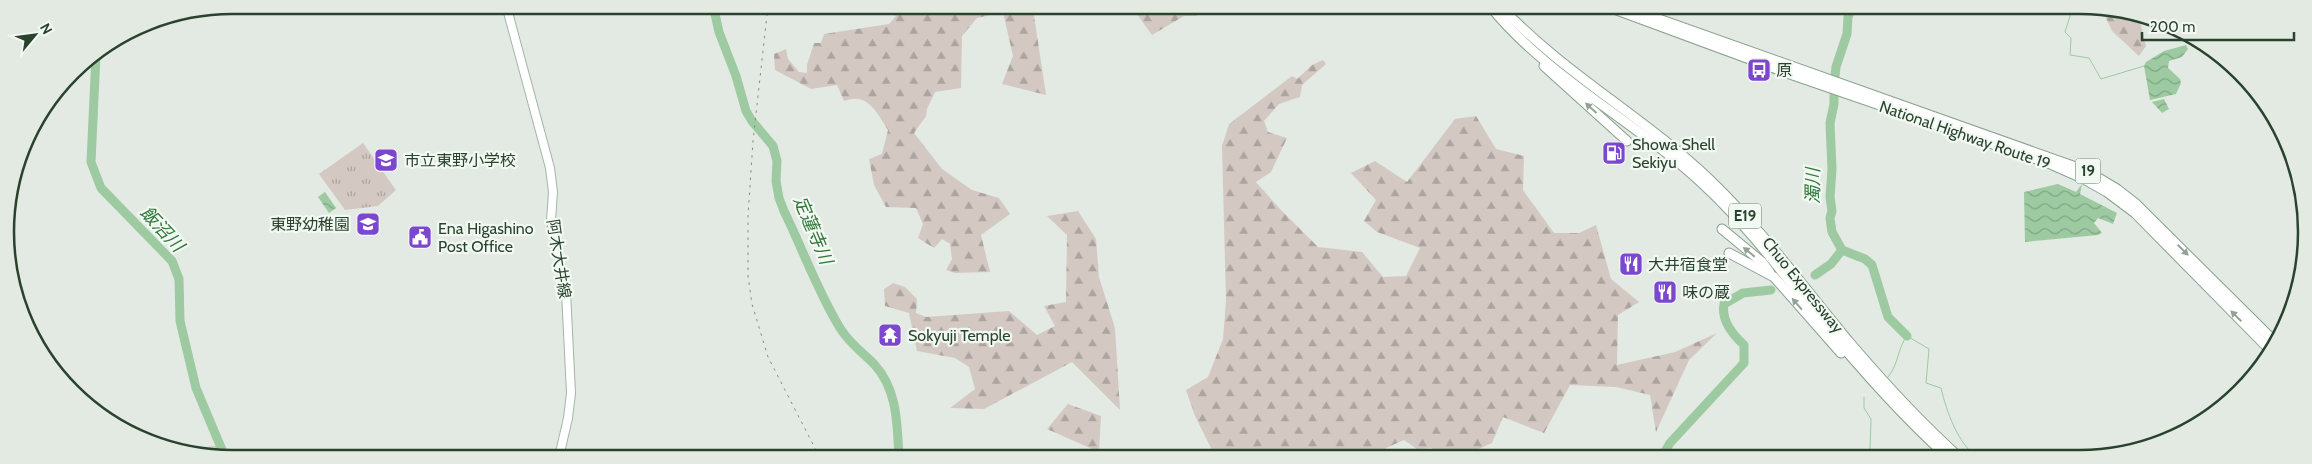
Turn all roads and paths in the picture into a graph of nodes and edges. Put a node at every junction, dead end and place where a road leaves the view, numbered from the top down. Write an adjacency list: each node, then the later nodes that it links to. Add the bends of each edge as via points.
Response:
1 (508, 14): 16 (main road, 阿木大井線, via 550,168 553,192 551,220 566,292 570,403)
2 (1491, 14): 9 (highway, one-way to 2)
3 (1498, 14): 15 (highway, Chuo Expressway / E19, via 1534,50 1653,141 1711,192 1754,237 1849,354)
4 (1508, 14): 18 (highway, Chuo Expressway / E19, via 1539,45 1658,134 1710,180 1760,233 1873,370)
5 (1626, 14): 7 (highway, National Highway Route 19 / 19)
6 (1644, 14): 7 (highway, National Highway Route 19 / 19)
7 (1819, 79): 8 (highway, National Highway Route 19 / 19)
8 (1845, 89): 13 (highway, National Highway Route 19 / 19, one-way to 13, via 2078,167 2109,183 2143,210); 14 (highway, National Highway Route 19 / 19, one-way to 8, via 2147,225 2107,192 2048,163)
9 (1627, 142)
10 (1722, 229): 12 (highway, one-way to 10, via 1762,262)
11 (1729, 253): 12 (highway)
12 (1774, 277): 15 (highway, one-way to 12, via 1854,366)
13 (2271, 337)
14 (2266, 345)
15 (1904, 414): 17 (highway, Chuo Expressway / E19)
16 (560, 450)
17 (1941, 450)
18 (1952, 450)

